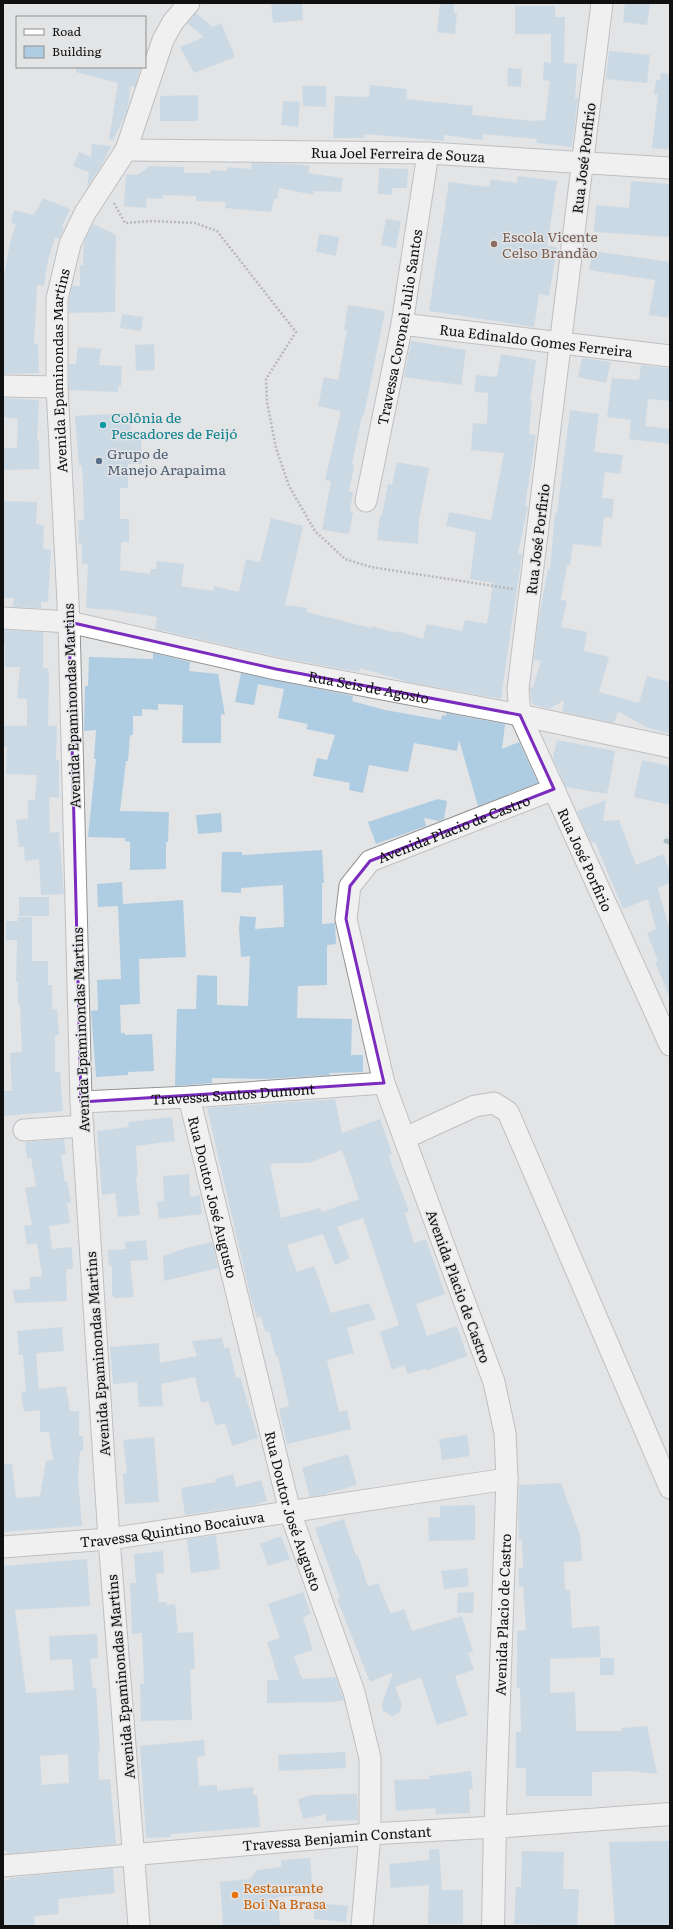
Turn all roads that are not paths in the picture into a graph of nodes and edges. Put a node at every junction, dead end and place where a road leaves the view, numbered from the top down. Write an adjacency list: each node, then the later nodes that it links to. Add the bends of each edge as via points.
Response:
1 (189, 3): 3 (street, Avenida Epaminondas Martins, via 173,22 163,40)
2 (602, 3): 5 (street, Rua José Porfirio)
3 (126, 150): 4 (street, Rua Joel Ferreira de Souza); 11 (street, Avenida Epaminondas Martins, via 85,213 70,244 57,299)
4 (428, 153): 5 (street, Rua Joel Ferreira de Souza); 7 (street, Travessa Coronel Julio Santos)
5 (583, 163): 6 (street, Rua Joel Ferreira de Souza); 8 (street, Rua José Porfirio)
6 (670, 168)
7 (402, 324): 8 (street, Rua Edinaldo Gomes Ferreira); 12 (street, Travessa Coronel Julio Santos)
8 (561, 343): 9 (street, Rua Edinaldo Gomes Ferreira); 15 (street, Rua José Porfirio, via 518,689)
9 (670, 356)
10 (3, 386): 11 (street)
11 (57, 386): 14 (street, Avenida Epaminondas Martins)
12 (366, 501)
13 (3, 618): 14 (street, Rua Seis de Agosto)
14 (69, 622): 15 (street, Rua Seis de Agosto, via 276,670); 21 (street, Avenida Epaminondas Martins)
15 (520, 715): 16 (street, Rua Seis de Agosto); 17 (street, Rua José Porfirio)
16 (670, 747)
17 (554, 789): 18 (street, Rua José Porfirio); 19 (street, Avenida Placio de Castro, via 370,861 350,886 346,919)
18 (670, 1045)
19 (384, 1083): 20 (street, Travessa Santos Dumont); 24 (street, Avenida Placio de Castro)
20 (189, 1097): 21 (street, Travessa Santos Dumont); 27 (street, Rua Doutor José Augusto)
21 (81, 1102): 22 (street, Avenida Epaminondas Martins)
22 (83, 1126): 23 (street); 28 (street, Avenida Epaminondas Martins)
23 (24, 1130)
24 (405, 1138): 25 (street, Avenida Placio de Castro, via 494,1382 505,1433); 26 (street, via 475,1106 494,1103 508,1112)
25 (507, 1479): 27 (street, Travessa Quintino Bocaiuva); 31 (street, Avenida Placio de Castro)
26 (670, 1488)
27 (290, 1512): 28 (street, Travessa Quintino Bocaiuva); 32 (street, Rua Doutor José Augusto, via 354,1692 370,1758)
28 (109, 1539): 29 (street, Travessa Quintino Bocaiuva); 33 (street, Avenida Epaminondas Martins)
29 (3, 1547)
30 (670, 1814): 31 (main road, Travessa Benjamin Constant)
31 (495, 1827): 32 (street, Travessa Benjamin Constant); 37 (main road, Avenida Placio de Castro)
32 (370, 1834): 33 (street, Travessa Benjamin Constant); 36 (street, Rua Doutor José Augusto)
33 (134, 1854): 34 (street, Travessa Benjamin Constant); 35 (street, Avenida Epaminondas Martins)
34 (3, 1866)
35 (139, 1926)
36 (362, 1926)
37 (493, 1926)

